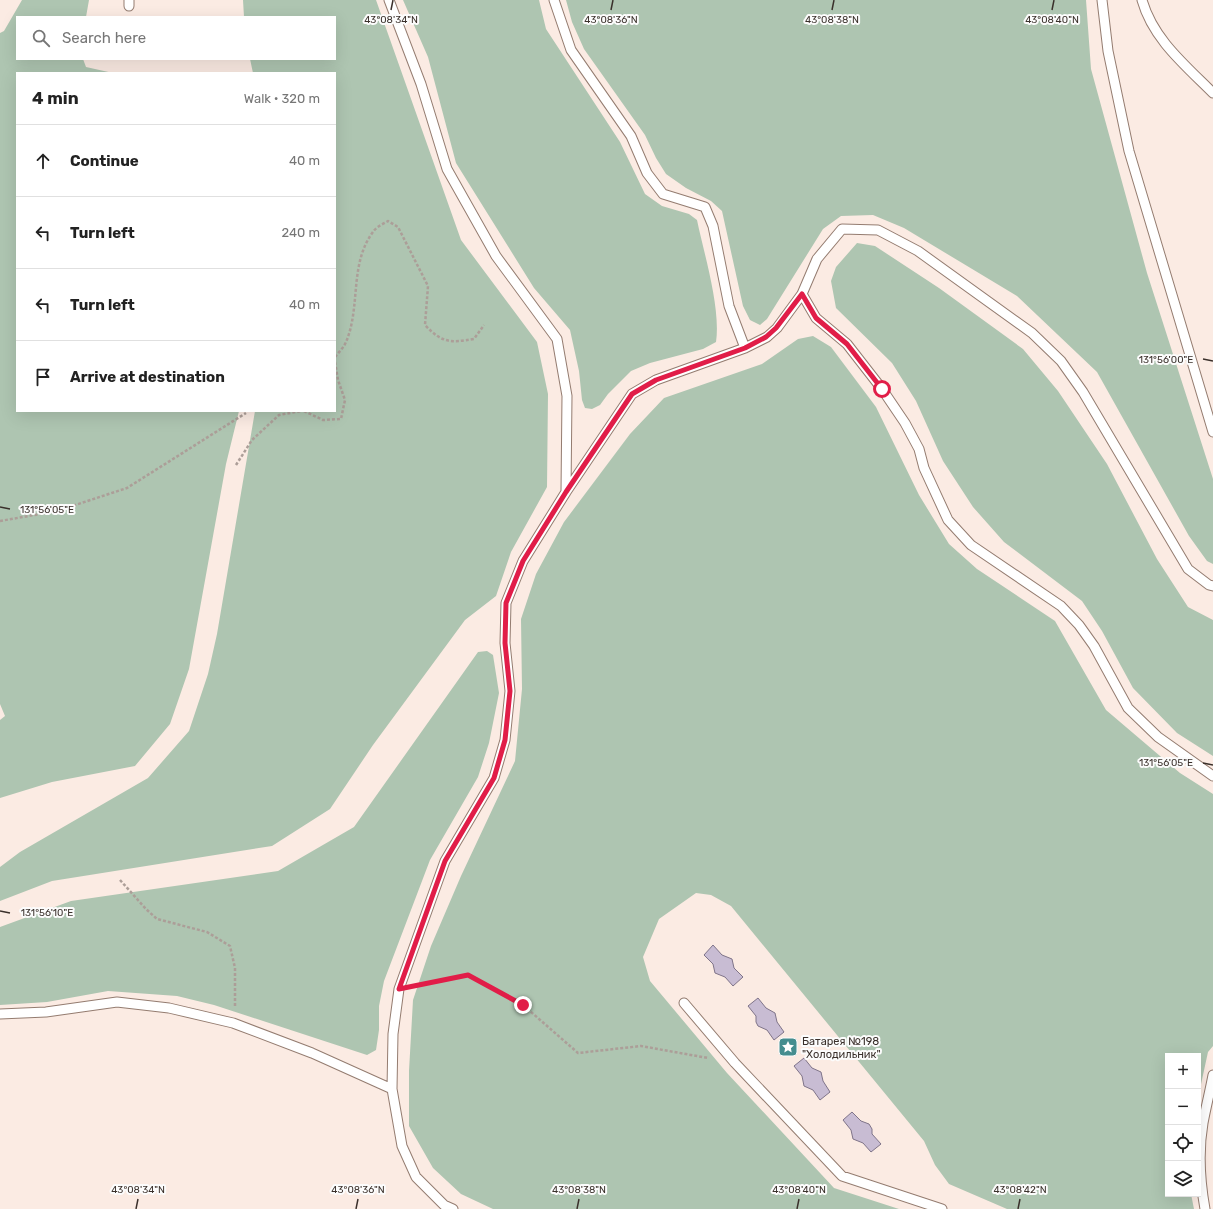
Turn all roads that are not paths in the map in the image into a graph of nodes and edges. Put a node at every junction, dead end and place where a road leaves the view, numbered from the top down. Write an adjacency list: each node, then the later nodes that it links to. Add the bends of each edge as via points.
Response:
1 (389, 0): 9 (lane, via 421,84 447,169 496,256 556,339 568,396)
2 (554, 0): 7 (lane, via 571,50 631,136 647,173 663,194 704,207 714,226 729,306)
3 (1102, 0): 8 (lane, via 1108,51 1129,151)
4 (1142, 0): 5 (lane, via 1145,11 1163,44)
5 (1213, 93)
6 (802, 294): 7 (lane, via 776,328 766,337); 10 (lane, via 817,259 842,229 878,230 918,251 1032,333 1061,361 1084,392 1188,569); 11 (lane, via 816,318 847,344 905,423 919,448 924,468 948,520 971,545 1061,606 1094,646 1128,708 1158,737)
7 (745, 348): 9 (lane, via 656,380 632,394)
8 (1213, 432)
9 (566, 492): 15 (lane, via 523,561 506,603 505,643 510,691 505,740 494,778 445,861 399,989 393,1034)
10 (1213, 586)
11 (1213, 776)
12 (684, 1003): 17 (lane, via 735,1063 842,1176)
13 (0, 1014): 15 (lane, via 46,1012 117,1002 169,1008 233,1023 312,1053)
14 (1213, 1075): 18 (lane, via 1203,1124 1201,1154 1200,1183)
15 (392, 1089): 16 (lane, via 402,1146 416,1177 444,1205)
16 (453, 1209)
17 (942, 1209)
18 (1205, 1209)

